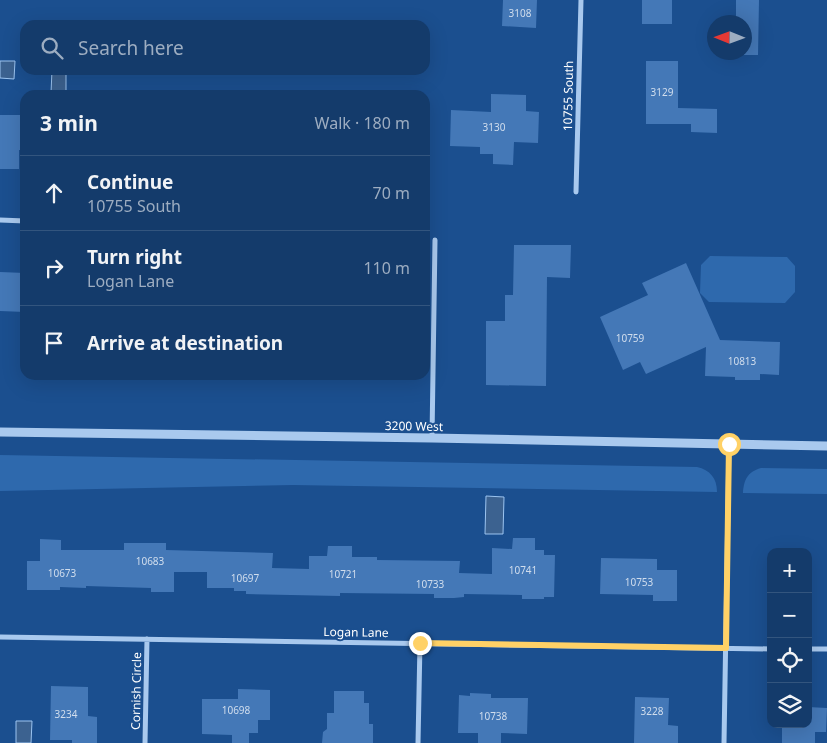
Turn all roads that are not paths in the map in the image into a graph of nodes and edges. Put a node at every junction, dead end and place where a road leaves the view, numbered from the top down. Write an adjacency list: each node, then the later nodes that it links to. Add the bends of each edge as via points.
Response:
1 (581, 0): 2 (street, 10755 South)
2 (576, 192)
3 (0, 220): 4 (street)
4 (20, 221)
5 (435, 240): 7 (street)
6 (0, 432): 7 (street, 3200 West)
7 (432, 438): 8 (street, 3200 West)
8 (729, 444): 9 (street, 3200 West); 13 (street)
9 (827, 446)
10 (0, 636): 11 (street, Logan Lane)
11 (147, 639): 12 (street, Logan Lane); 17 (street, Cornish Circle)
12 (420, 643): 13 (street, Logan Lane); 18 (street)
13 (726, 648): 14 (street, Logan Lane); 19 (street)
14 (767, 649)
15 (812, 649): 16 (street)
16 (827, 649)
17 (145, 743)
18 (418, 743)
19 (724, 743)

